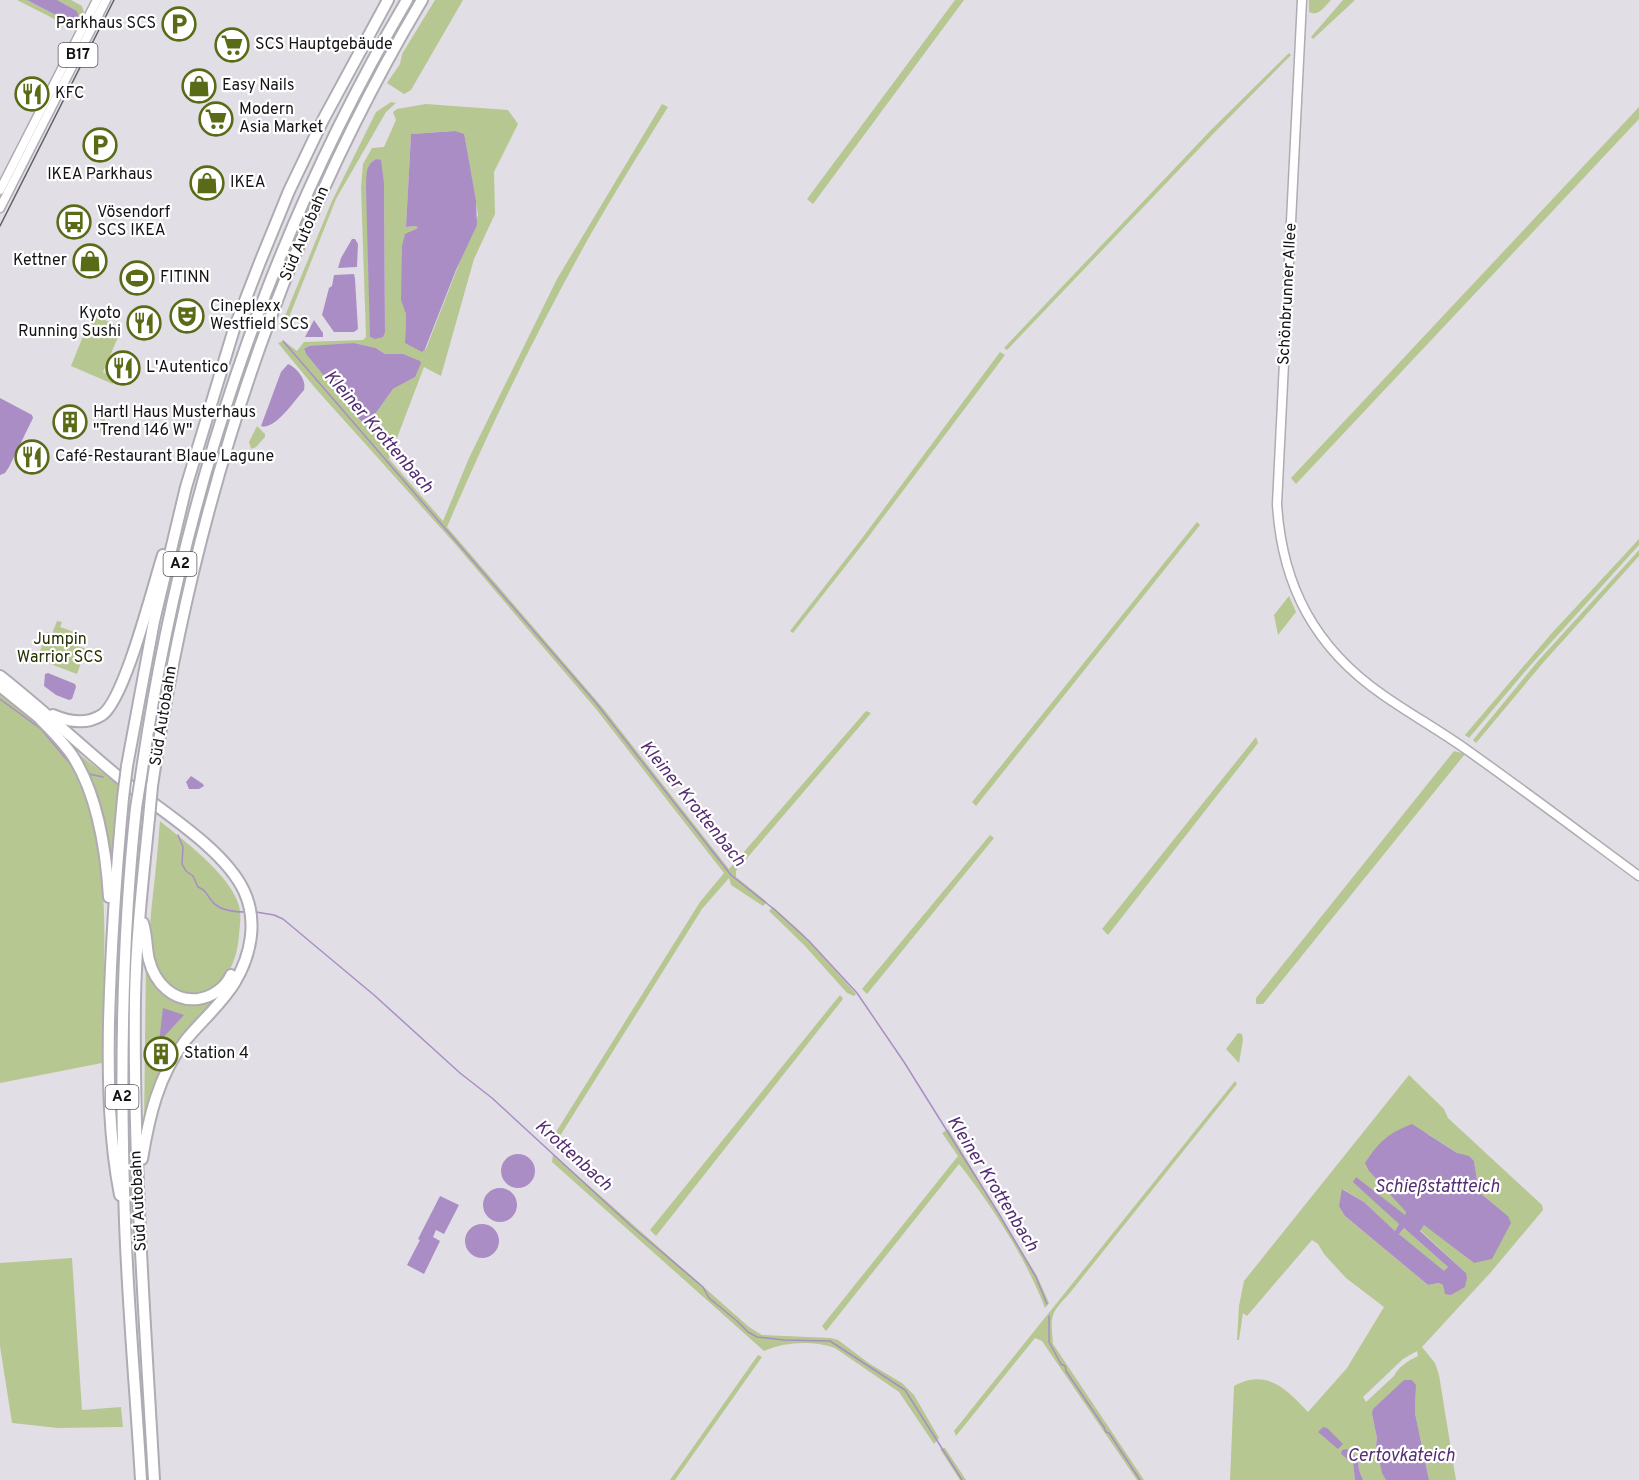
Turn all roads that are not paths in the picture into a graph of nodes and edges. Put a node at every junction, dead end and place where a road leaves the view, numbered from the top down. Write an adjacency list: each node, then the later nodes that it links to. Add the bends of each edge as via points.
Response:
1 (97, 0): 7 (main road, B17)
2 (106, 0): 8 (main road, B17)
3 (388, 0): 9 (highway, via 323,120 260,262 234,328)
4 (407, 0): 18 (highway, Süd Autobahn / A2, bridge, via 321,165 268,286 241,357 185,544 150,712 129,874 123,1008)
5 (422, 0): 14 (highway, Süd Autobahn / A2, bridge, via 377,80 316,204 253,363 226,447 178,636 152,786)
6 (1302, 0): 13 (main road, Schönbrunner Allee, via 1277,504 1281,543 1293,587 1324,641 1354,673 1465,748)
7 (0, 190)
8 (0, 208)
9 (186, 487): 12 (highway, via 127,670 112,704 103,714 79,722 65,721); 16 (highway, bridge, via 154,621 128,766)
10 (0, 676): 12 (highway)
11 (0, 686): 12 (highway)
12 (34, 708): 15 (highway, via 218,855 239,882); 16 (highway, via 85,779 104,848)
13 (1639, 876)
14 (140, 914): 15 (highway, via 153,972 172,995 184,999 209,997 229,980 242,953); 17 (highway, Süd Autobahn / A2, via 135,997)
15 (248, 917): 17 (highway, via 251,940 234,984 185,1041 164,1076 150,1115)
16 (112, 930): 18 (highway, via 110,1094 117,1181)
17 (138, 1182): 20 (highway, Süd Autobahn / A2)
18 (125, 1220): 19 (highway, Süd Autobahn / A2)
19 (141, 1480)
20 (154, 1480)

